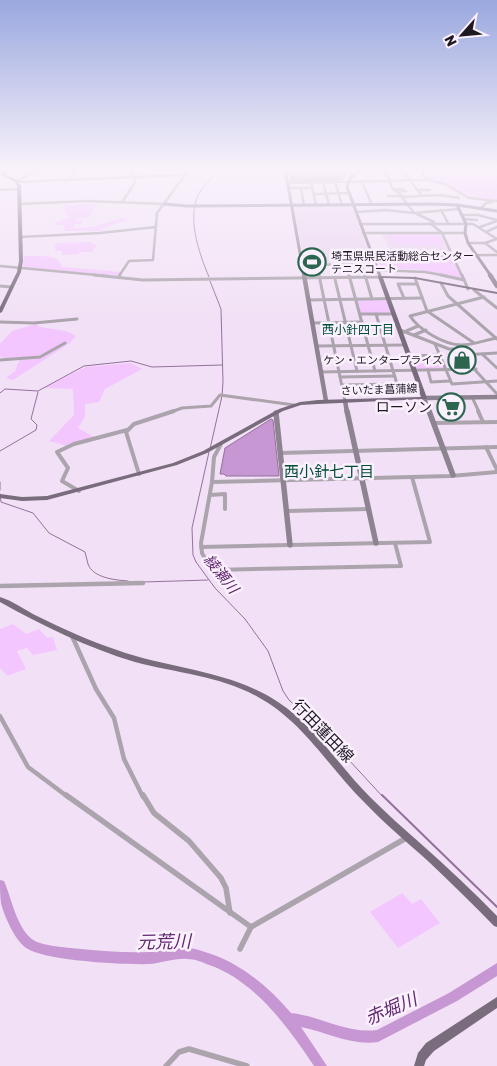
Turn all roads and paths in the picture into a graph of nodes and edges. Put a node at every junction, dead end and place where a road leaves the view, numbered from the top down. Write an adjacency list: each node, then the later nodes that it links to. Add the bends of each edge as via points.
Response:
1 (19, 218): 27 (main road)
2 (157, 218): 19 (street)
3 (293, 218): 38 (street)
4 (358, 218): 17 (street)
5 (400, 218): 12 (street)
6 (424, 218): 14 (street)
7 (445, 218): 15 (street)
8 (464, 219): 9 (street); 18 (street)
9 (477, 220)
10 (497, 220): 16 (street)
11 (429, 222): 13 (street); 14 (street); 25 (street)
12 (403, 223): 13 (street); 17 (street)
13 (409, 223): 24 (street)
14 (436, 223): 15 (street)
15 (448, 223): 18 (street)
16 (490, 223): 20 (street); 21 (street)
17 (360, 224): 23 (street)
18 (466, 224): 20 (street); 26 (street)
19 (156, 227): 27 (street); 45 (street, via 153,260 128,261)
20 (480, 227): 22 (street)
21 (497, 227): 22 (street)
22 (486, 232): 29 (street, via 497,239)
23 (363, 233): 24 (street); 32 (street)
24 (413, 233): 25 (street)
25 (442, 233): 26 (street); 33 (street)
26 (465, 233): 28 (street)
27 (20, 237): 42 (main road)
28 (468, 243): 29 (street); 34 (street)
29 (485, 243): 30 (street)
30 (497, 252)
31 (497, 255): 34 (street)
32 (372, 256): 33 (street); 37 (street)
33 (453, 256): 34 (street); 53 (street)
34 (477, 256): 59 (street)
35 (346, 264): 36 (street); 40 (street); 48 (street)
36 (362, 264): 37 (street); 49 (street)
37 (375, 264): 43 (street)
38 (301, 265): 39 (street); 51 (street)
39 (317, 265): 40 (street); 46 (street)
40 (332, 265): 47 (street)
41 (0, 266): 42 (street)
42 (20, 268): 45 (street); 58 (main road)
43 (377, 270): 44 (street); 50 (street)
44 (435, 274): 53 (street); 54 (street)
45 (119, 277): 51 (street, via 148,280)
46 (320, 277): 47 (street); 51 (street); 70 (street)
47 (335, 277): 48 (street); 71 (street)
48 (350, 277): 49 (street); 66 (street)
49 (365, 277): 50 (street); 67 (street)
50 (380, 277): 52 (main road); 68 (main road, さいたま菖蒲線)
51 (304, 278): 69 (street)
52 (415, 278): 54 (main road); 56 (street)
53 (464, 280): 60 (street)
54 (429, 281): 55 (main road)
55 (441, 283): 60 (main road); 72 (street, via 448,296)
56 (417, 284): 63 (street, via 398,284); 64 (street)
57 (0, 286): 58 (street)
58 (11, 286): 75 (main road)
59 (497, 286)
60 (468, 289): 61 (main road)
61 (474, 290): 62 (main road); 65 (street)
62 (497, 293)
63 (404, 298): 64 (street); 68 (street)
64 (422, 298): 74 (street)
65 (484, 298): 72 (street); 73 (street)
66 (356, 299): 67 (street); 71 (street); 76 (street)
67 (372, 299): 68 (street)
68 (388, 299): 78 (main road, さいたま菖蒲線)
69 (308, 300): 70 (street); 82 (street)
70 (324, 300): 71 (street); 83 (street)
71 (340, 300): 84 (street)
72 (458, 303): 74 (street); 90 (street)
73 (497, 308)
74 (427, 310): 85 (street, via 410,316); 93 (street)
75 (0, 312)
76 (360, 314): 77 (street); 81 (street)
77 (376, 314): 78 (street); 97 (street)
78 (393, 314): 87 (main road, さいたま菖蒲線)
79 (77, 319): 80 (street)
80 (0, 322)
81 (362, 322): 84 (street); 96 (street)
82 (312, 323): 83 (street); 100 (street)
83 (329, 323): 84 (street); 101 (street)
84 (346, 323): 95 (street)
85 (418, 326): 86 (street); 87 (street)
86 (426, 330): 88 (street); 89 (street)
87 (402, 331): 88 (street); 98 (main road, さいたま菖蒲線)
88 (414, 335): 91 (street)
89 (435, 335): 91 (street); 99 (street)
90 (497, 338): 93 (street)
91 (424, 340): 94 (street)
92 (65, 343): 108 (street, via 37,357)
93 (474, 343): 99 (street)
94 (434, 344): 102 (street); 105 (street)
95 (351, 345): 96 (street); 101 (street); 117 (street)
96 (368, 345): 97 (street); 112 (street)
97 (385, 345): 98 (street); 113 (street)
98 (405, 345): 107 (main road, さいたま菖蒲線)
99 (458, 345): 102 (street)
100 (316, 346): 101 (street); 118 (street)
101 (334, 346): 116 (street)
102 (459, 349): 106 (street)
103 (497, 353): 104 (street)
104 (482, 354): 106 (street); 109 (street)
105 (440, 355): 107 (street); 110 (street)
106 (461, 355): 111 (street)
107 (409, 356): 114 (main road, さいたま菖蒲線)
108 (0, 360)
109 (497, 368)
110 (446, 369): 111 (street); 115 (street); 121 (street)
111 (476, 369): 123 (street)
112 (375, 370): 113 (street); 117 (street)
113 (393, 370): 114 (street); 119 (street)
114 (414, 370): 115 (street); 129 (main road, さいたま菖蒲線)
115 (428, 370): 121 (street, via 432,382)
116 (339, 371): 117 (street); 118 (street); 120 (street)
117 (357, 371)
118 (321, 372): 130 (street)
119 (394, 376): 120 (street); 125 (street)
120 (340, 377): 126 (street)
121 (450, 381): 123 (street, via 452,384)
122 (497, 381): 123 (street)
123 (489, 382): 127 (street)
124 (372, 384): 125 (street); 125 (street, via 375,394 402,393); 126 (street)
125 (397, 384)
126 (342, 385): 131 (street)
127 (497, 395): 128 (street)
128 (472, 397): 129 (street); 134 (street)
129 (424, 398): 131 (main road, さいたま菖蒲線); 136 (street)
130 (326, 401): 131 (main road, さいたま菖蒲線); 132 (main road, さいたま菖蒲線)
131 (345, 401): 142 (street)
132 (294, 405): 133 (main road, さいたま菖蒲線); 137 (street, via 220,395 211,406 174,411 134,424)
133 (276, 413): 138 (main road, さいたま菖蒲線); 143 (street)
134 (483, 422): 135 (street); 136 (street)
135 (497, 422)
136 (434, 423): 141 (street)
137 (127, 430): 145 (street); 151 (street, via 74,444 57,452 68,468 62,481)
138 (220, 445): 145 (main road, さいたま菖蒲線, via 180,462); 150 (street, via 214,457)
139 (486, 447): 140 (street); 141 (street); 144 (street)
140 (497, 447)
141 (443, 448): 142 (street); 146 (street)
142 (356, 451): 143 (street); 148 (street)
143 (280, 453): 149 (street)
144 (497, 471): 146 (street)
145 (138, 474): 151 (main road)
146 (453, 475): 147 (street)
147 (412, 477): 148 (street); 157 (street, via 430,542)
148 (362, 478): 149 (street); 154 (street)
149 (283, 480): 150 (street); 156 (street)
150 (212, 482): 152 (street)
151 (79, 490): 153 (main road, via 39,499)
152 (210, 495): 155 (street, via 225,494); 160 (street)
153 (0, 496)
154 (368, 509): 156 (street); 158 (street)
155 (225, 510)
156 (287, 511): 159 (street)
157 (395, 543): 158 (street); 160 (street, via 401,566 211,570)
158 (376, 544): 159 (street)
159 (290, 545): 160 (street)
160 (201, 547)
161 (143, 583): 162 (street)
162 (0, 586)
163 (0, 599): 164 (main road, 行田蓮田線)
164 (72, 634): 166 (main road, 行田蓮田線, via 126,656 220,678 262,695 288,712 368,800); 167 (street, via 96,689 114,718 124,758 144,798 154,813 189,841 221,878)
165 (0, 716): 167 (street, via 28,767 35,773)
166 (408, 837): 168 (main road, 行田蓮田線); 169 (street)
167 (230, 913): 169 (street)
168 (497, 923)
169 (251, 927): 170 (street)
170 (240, 949)
171 (497, 1002): 174 (main road, via 430,1047)
172 (166, 1066): 173 (street, via 179,1052 189,1049)
173 (247, 1066)
174 (419, 1066)

